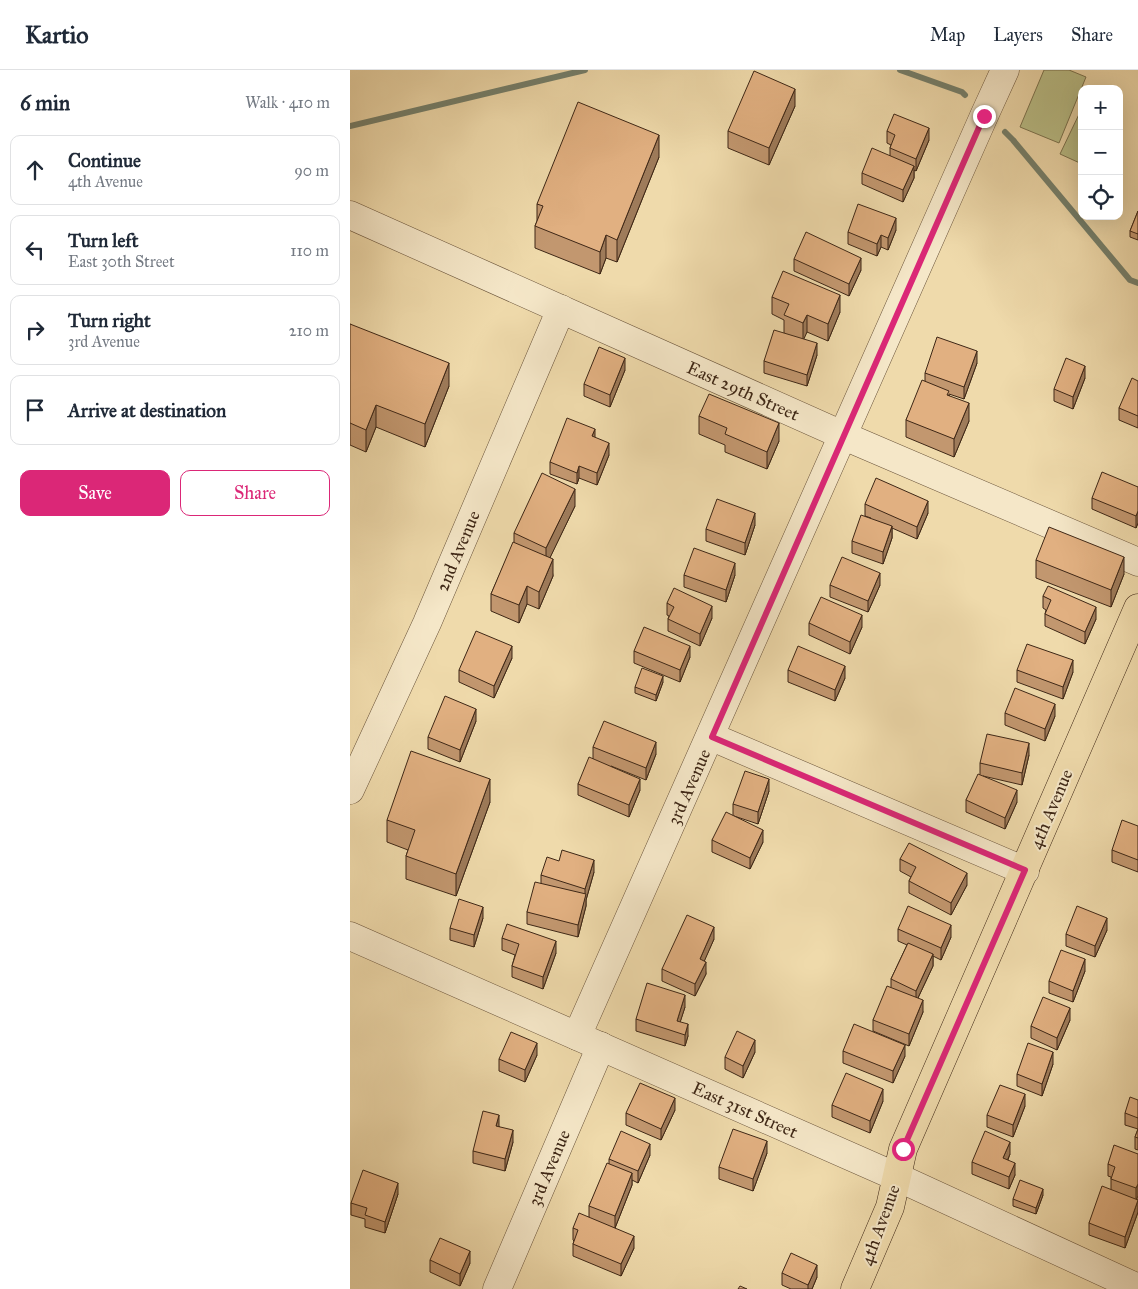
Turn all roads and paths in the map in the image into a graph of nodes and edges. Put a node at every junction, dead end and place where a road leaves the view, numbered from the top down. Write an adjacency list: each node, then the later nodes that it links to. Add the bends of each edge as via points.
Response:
1 (1005, 70): 4 (street, 3rd Avenue)
2 (350, 215): 3 (street, East 29th Street)
3 (561, 309): 4 (street, East 29th Street); 8 (street, 2nd Avenue, via 428,623)
4 (844, 436): 5 (street, East 29th Street); 7 (street, 3rd Avenue)
5 (1138, 562)
6 (1138, 608): 9 (main road, 4th Avenue)
7 (712, 737): 9 (street); 11 (street, 3rd Avenue)
8 (350, 790)
9 (1025, 870): 12 (main road, 4th Avenue, via 903,1149)
10 (350, 936): 11 (street, East 31st Street)
11 (589, 1041): 12 (street, East 31st Street); 14 (street, 3rd Avenue)
12 (897, 1177): 13 (street, East 31st Street); 15 (main road, 4th Avenue, via 890,1207)
13 (1138, 1288)
14 (497, 1289)
15 (855, 1289)

